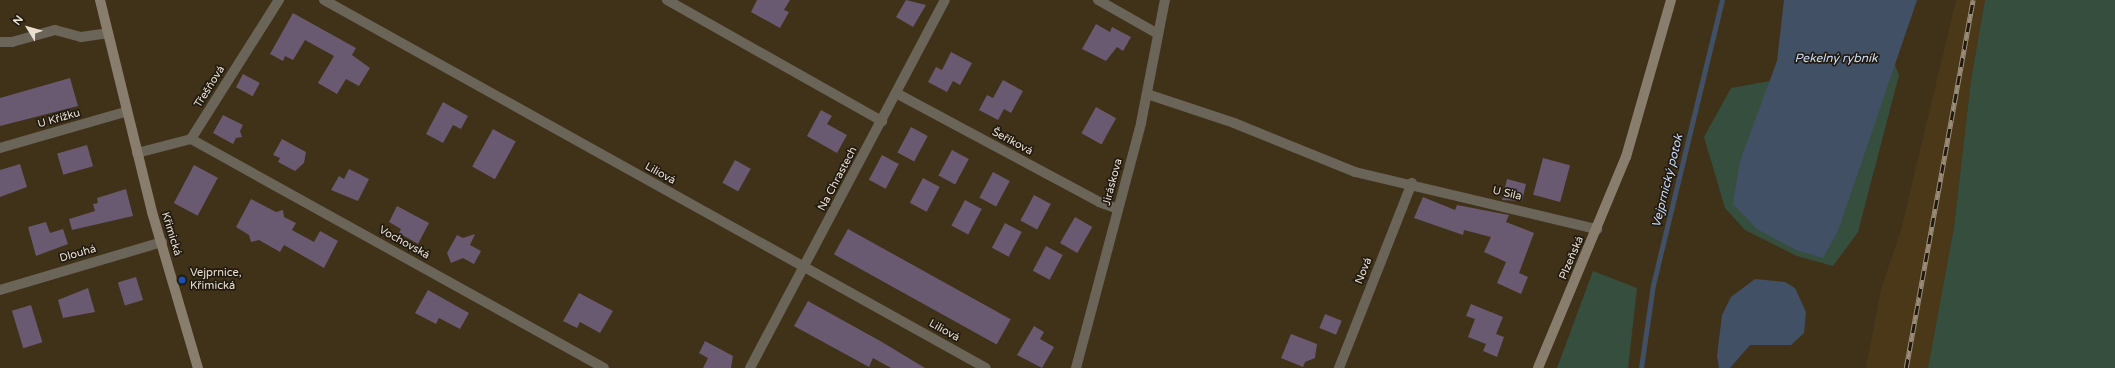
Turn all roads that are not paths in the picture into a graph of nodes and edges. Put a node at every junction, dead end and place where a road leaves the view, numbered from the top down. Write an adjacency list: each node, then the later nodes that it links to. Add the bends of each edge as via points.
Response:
1 (100, 0): 9 (main road, Křimická)
2 (279, 0): 16 (street, Třešňová)
3 (324, 0): 23 (street, Liliová)
4 (667, 0): 15 (street)
5 (945, 0): 12 (street, Na Chrastech)
6 (1098, 0): 10 (street)
7 (1165, 0): 10 (street, Jiráskova)
8 (1671, 0): 21 (main road, Plzeňská, via 1626,157)
9 (108, 33): 11 (street, via 81,37 55,30 12,42); 14 (main road, Křimická)
10 (1158, 34): 13 (street, Jiráskova)
11 (0, 42)
12 (896, 93): 15 (street, Na Chrastech); 20 (street, Šeříková, via 1099,202)
13 (1147, 94): 19 (street, U Sila, via 1234,123 1355,172); 20 (street, Jiráskova)
14 (125, 112): 17 (street, U Křížku); 18 (main road, Křimická)
15 (882, 121): 23 (street, Na Chrastech)
16 (192, 139): 18 (street); 26 (street, Vochovská)
17 (0, 148)
18 (136, 153): 22 (main road, Křimická)
19 (1412, 183): 21 (street, U Sila); 30 (street, Nová)
20 (1118, 209): 29 (street, Jiráskova)
21 (1597, 229): 31 (main road, Plzeňská)
22 (162, 242): 24 (street, Dlouhá); 25 (main road, Křimická)
23 (805, 268): 27 (street, Na Chrastech); 28 (street, Liliová)
24 (0, 290)
25 (198, 368)
26 (604, 368)
27 (750, 368)
28 (986, 368)
29 (1076, 368)
30 (1339, 368)
31 (1538, 368)

